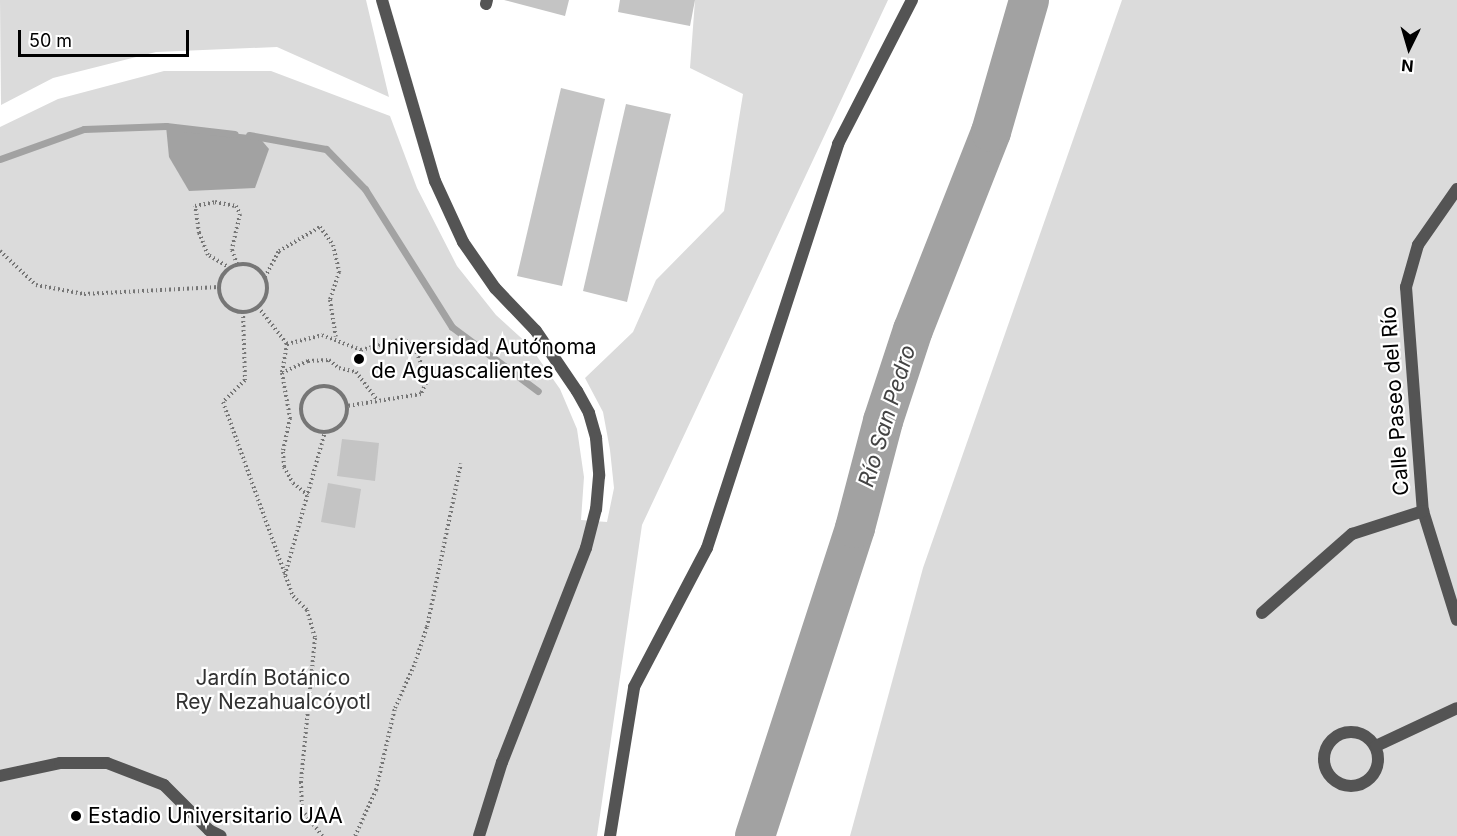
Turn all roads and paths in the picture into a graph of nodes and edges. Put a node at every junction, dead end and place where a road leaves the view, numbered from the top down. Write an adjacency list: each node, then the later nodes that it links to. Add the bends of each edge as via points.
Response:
1 (382, 0): 29 (street, via 435,181 463,242 495,288 536,331 577,391 589,412 596,438 599,476 586,548 502,762)
2 (912, 0): 30 (street, via 838,144 707,548 634,687)
3 (1457, 189): 19 (street, Calle Paseo del Río, via 1418,245 1406,287)
4 (0, 251): 8 (path, via 36,285 84,294)
5 (237, 264): 6 (path); 6 (path, via 232,250 240,214 236,206 215,202 195,206 199,233 208,255); 7 (path, via 253,266)
6 (230, 268): 8 (path)
7 (265, 278): 9 (path, via 267,294); 11 (path, via 279,251 320,227 333,244 339,272 330,300)
8 (219, 287): 10 (path, via 223,302)
9 (258, 307): 10 (path); 12 (path)
10 (243, 312): 20 (path, via 245,380 223,402)
11 (336, 337): 12 (path, via 322,335); 14 (path, via 362,350 402,339 413,344 428,379 421,394)
12 (287, 344): 13 (path)
13 (282, 373): 14 (path, via 308,361 328,360 356,372); 18 (path, via 290,418 284,467 292,483)
14 (376, 399): 15 (path)
15 (347, 406): 16 (path, via 339,426); 16 (path, via 340,393 327,386 306,394 301,408 305,422)
16 (325, 432): 18 (path)
17 (461, 463): 28 (path, via 416,663 394,708 376,790)
18 (308, 495): 20 (path)
19 (1423, 511): 21 (street, via 1352,534); 22 (street, Calle Paseo del Río)
20 (285, 575): 27 (path, via 293,596 307,610 315,638 301,791 302,810)
21 (1262, 613)
22 (1457, 620)
23 (1457, 708): 24 (street)
24 (1376, 746): 24 (street, via 1364,734 1346,732 1331,740 1323,755 1326,773 1339,785 1356,787 1372,779 1380,763)
25 (0, 776): 26 (street, via 60,763 107,763 164,785 208,830)
26 (221, 836)
27 (322, 836)
28 (355, 836)
29 (479, 836)
30 (610, 836)

